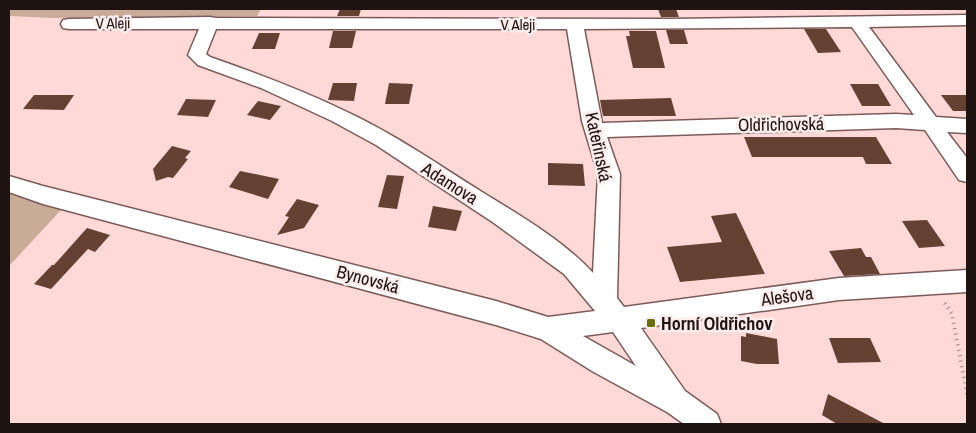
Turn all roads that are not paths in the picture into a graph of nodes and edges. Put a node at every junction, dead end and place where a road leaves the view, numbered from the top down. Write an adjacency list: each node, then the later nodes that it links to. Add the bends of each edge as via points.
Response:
1 (967, 20): 3 (street, V Aleji)
2 (210, 22): 4 (street, V Aleji); 5 (street, V Aleji); 12 (street, Adamova, via 197,55 204,61 268,84 339,116 382,140 502,216 564,261)
3 (857, 22): 5 (street, V Aleji); 6 (street)
4 (69, 24)
5 (575, 24): 8 (street, Kateřinská)
6 (931, 124): 7 (street, Oldřichovská); 8 (street, Oldřichovská, via 896,121); 9 (street)
7 (967, 126)
8 (595, 130): 12 (street, Kateřinská, via 609,174)
9 (967, 174)
10 (9, 184): 13 (street, Bynovská, via 43,196)
11 (967, 281): 12 (street, Alešova)
12 (611, 310): 13 (street, Alešova); 14 (street, Adamova)
13 (548, 329): 14 (street, Bynovská, via 601,362)
14 (677, 402): 15 (street, Bynovská)
15 (707, 424)

